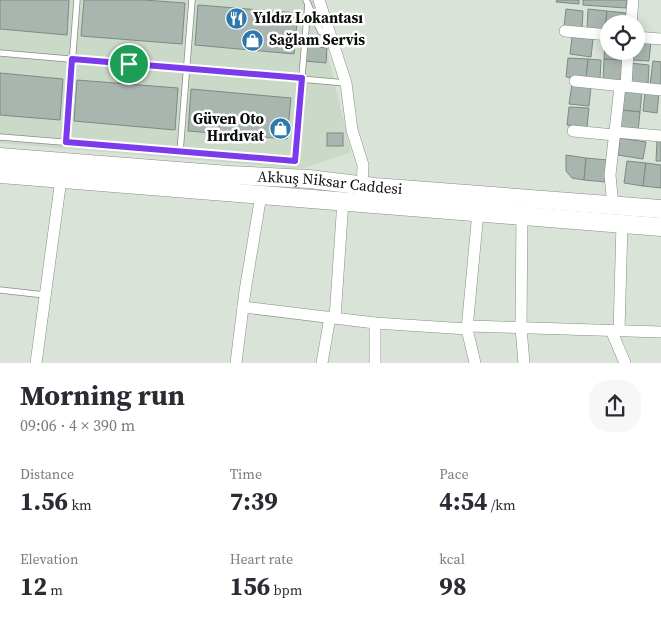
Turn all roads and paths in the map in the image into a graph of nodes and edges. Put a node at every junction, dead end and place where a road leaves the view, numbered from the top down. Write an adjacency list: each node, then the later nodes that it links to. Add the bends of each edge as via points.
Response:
1 (77, 0): 11 (lane)
2 (192, 0): 13 (lane)
3 (633, 0): 5 (street)
4 (311, 2): 14 (lane); 16 (street, via 329,32)
5 (632, 15)
6 (565, 31): 7 (street)
7 (600, 34)
8 (645, 38): 9 (street)
9 (661, 39)
10 (0, 53): 11 (lane)
11 (72, 59): 13 (lane); 23 (lane)
12 (627, 60): 17 (street)
13 (186, 69): 14 (lane); 24 (lane)
14 (302, 78): 16 (lane); 24 (lane, via 295,161)
15 (575, 81): 17 (street)
16 (346, 83): 29 (street, via 352,130 363,165)
17 (623, 86): 18 (street); 20 (street)
18 (661, 90)
19 (573, 131): 20 (street)
20 (614, 134): 22 (street); 30 (street, via 610,174)
21 (0, 136): 23 (lane)
22 (661, 136)
23 (66, 142): 24 (lane)
24 (180, 152)
25 (0, 157): 29 (main road, Akkuş Niksar Caddesi, via 309,179)
26 (0, 174): 27 (main road, Akkuş Niksar Caddesi)
27 (61, 179): 28 (main road, Akkuş Niksar Caddesi); 37 (street)
28 (261, 195): 29 (main road, Akkuş Niksar Caddesi); 38 (street)
29 (355, 196): 30 (main road, Akkuş Niksar Caddesi); 32 (main road, Akkuş Niksar Caddesi); 39 (street)
30 (613, 206): 31 (main road, Akkuş Niksar Caddesi)
31 (661, 210)
32 (478, 212): 33 (main road, Akkuş Niksar Caddesi); 41 (street)
33 (522, 216): 34 (main road, Akkuş Niksar Caddesi); 42 (street)
34 (622, 224): 35 (main road, Akkuş Niksar Caddesi); 43 (street)
35 (661, 227)
36 (0, 290): 37 (lane)
37 (45, 295): 45 (street)
38 (243, 306): 39 (street); 46 (street)
39 (333, 318): 40 (street); 47 (street)
40 (375, 323): 41 (street); 48 (street)
41 (468, 327): 42 (street); 49 (street)
42 (521, 328): 43 (street); 50 (street)
43 (615, 331): 44 (street); 51 (street)
44 (661, 332)
45 (36, 363)
46 (236, 363)
47 (322, 363)
48 (375, 363)
49 (475, 363)
50 (524, 363)
51 (626, 363)

